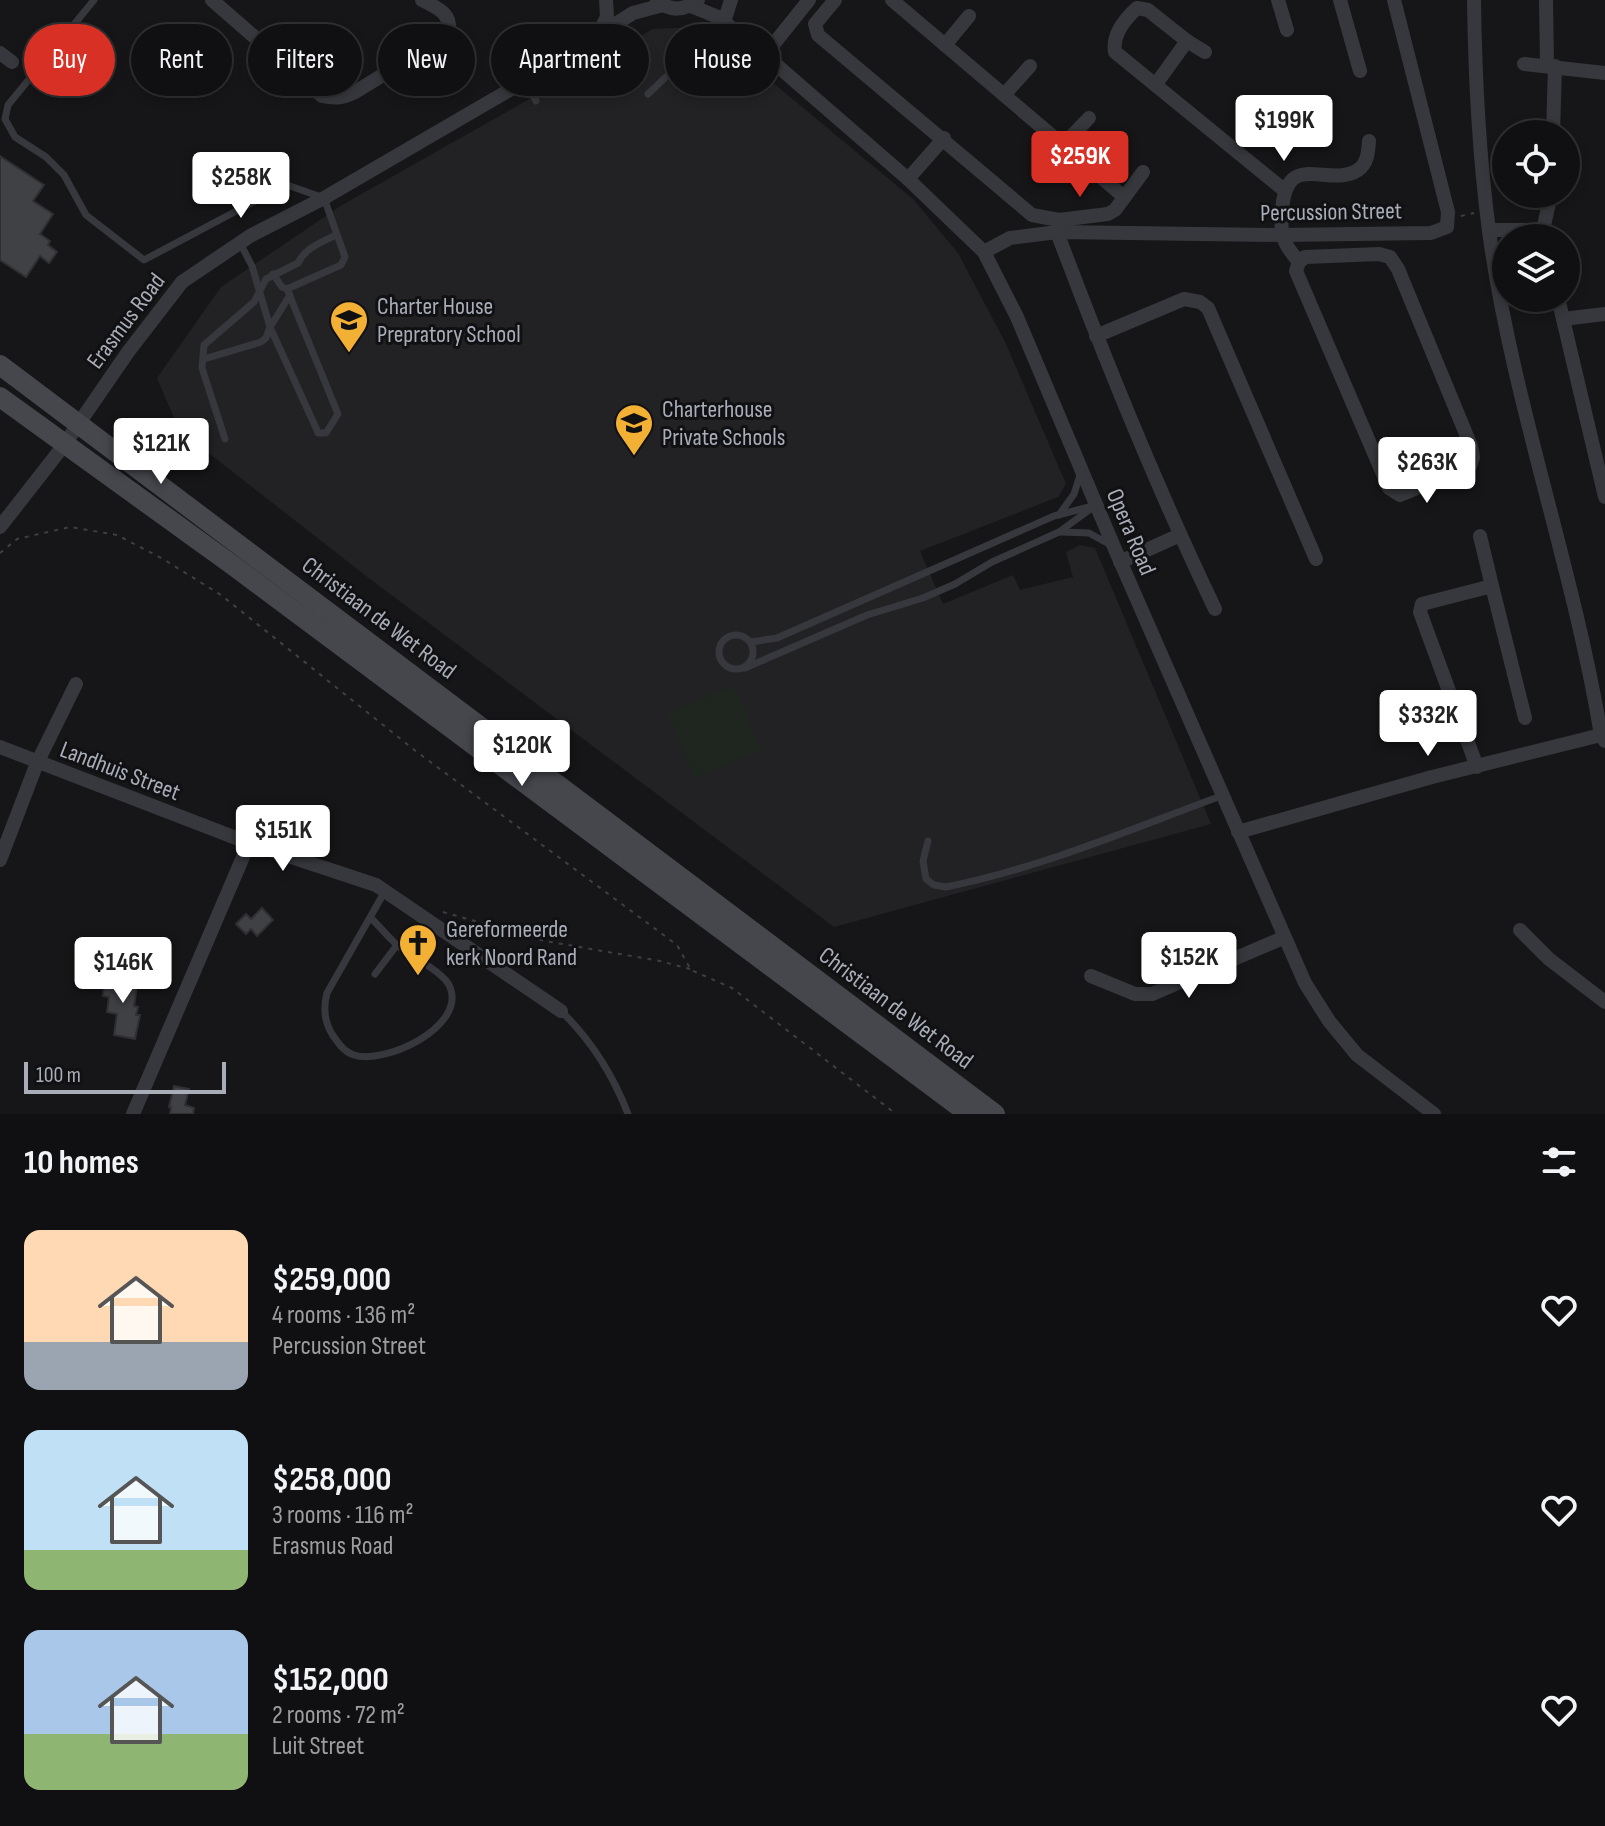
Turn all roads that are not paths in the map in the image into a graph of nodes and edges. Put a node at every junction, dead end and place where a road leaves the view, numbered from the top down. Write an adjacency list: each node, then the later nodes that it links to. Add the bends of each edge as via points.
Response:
1 (94, 0): 50 (lane, via 8,105 5,119 15,137 64,175 86,215 144,260 278,189 290,186)
2 (212, 0): 3 (street, via 322,96 334,99 355,92 447,36 448,17)
3 (422, 0)
4 (606, 0): 21 (street)
5 (642, 0): 18 (street, Erasmus Road)
6 (710, 0): 20 (street, Opera Road)
7 (731, 0): 20 (street)
8 (809, 0): 25 (street)
9 (835, 0): 43 (street, via 815,24 818,35)
10 (892, 0): 27 (street)
11 (1278, 0): 24 (street)
12 (1340, 0): 33 (street)
13 (1394, 0): 55 (street, Percussion Street, via 1447,227 1431,233)
14 (1474, 0): 51 (street)
15 (1546, 0): 31 (street)
16 (660, 3): 17 (street, Erasmus Road, via 672,9); 18 (street, Erasmus Road)
17 (694, 3): 20 (street, Opera Road)
18 (633, 13): 22 (street, Erasmus Road)
19 (969, 16): 27 (street)
20 (721, 20): 23 (street, Opera Road); 36 (lane)
21 (605, 24)
22 (616, 24)
23 (726, 24)
24 (1287, 30)
25 (780, 36)
26 (1187, 41): 28 (street); 35 (street); 35 (street, via 1161,18 1137,8 1116,34 1115,52)
27 (945, 45): 37 (street)
28 (1205, 52)
29 (1524, 64): 31 (street)
30 (1030, 66): 37 (street)
31 (1551, 66): 34 (street); 42 (street)
32 (780, 68): 47 (street, Opera Road)
33 (1360, 71)
34 (1605, 73)
35 (1156, 84): 48 (street)
36 (649, 93)
37 (1004, 95): 45 (street)
38 (499, 96): 50 (street, Erasmus Road)
39 (533, 96): 40 (lane)
40 (536, 101)
41 (1089, 118): 45 (street)
42 (1553, 120)
43 (944, 138): 47 (street); 49 (street, via 1032,215 1059,220 1096,217 1115,210)
44 (1369, 141): 48 (street, via 1366,162 1357,171 1309,173 1296,177)
45 (1063, 145): 49 (street)
46 (1143, 172): 49 (street)
47 (908, 179): 57 (street, Opera Road)
48 (1284, 190): 55 (street)
49 (1123, 196)
50 (324, 198): 54 (lane); 56 (street, Erasmus Road)
51 (1489, 230): 52 (street); 92 (street)
52 (1492, 230)
53 (1057, 232): 55 (street, Percussion Street); 57 (street, Percussion Street, via 1010,238); 68 (street)
54 (336, 235): 59 (lane, via 311,248); 61 (lane, via 344,261)
55 (1281, 235): 58 (street)
56 (240, 243): 62 (lane); 72 (street, Erasmus Road, via 182,282)
57 (984, 252): 76 (street, Opera Road)
58 (1294, 256): 58 (street, via 1389,488 1400,495 1470,466 1471,446 1390,257)
59 (298, 263): 60 (lane); 61 (lane)
60 (273, 274): 62 (lane); 63 (lane)
61 (306, 280): 63 (lane)
62 (259, 288): 67 (lane); 69 (lane, via 254,302 206,341)
63 (289, 292): 67 (lane); 67 (lane, via 338,414 326,433 318,433)
64 (1561, 312): 66 (street)
65 (1605, 314): 66 (street)
66 (1563, 319): 75 (street)
67 (270, 327): 69 (lane, via 261,342)
68 (1096, 336): 82 (street); 85 (street, via 1184,299 1208,308)
69 (204, 359): 73 (lane, via 202,368)
70 (0, 365): 72 (main road, Christiaan de Wet Road)
71 (0, 397): 74 (main road, Christiaan de Wet Road)
72 (79, 423): 74 (street, Erasmus Road); 114 (main road, Christiaan de Wet Road)
73 (225, 439)
74 (64, 445): 80 (street, Erasmus Road); 113 (main road, Christiaan de Wet Road)
75 (1602, 468): 77 (street)
76 (1081, 470): 78 (street, Opera Road); 79 (lane, via 1074,494)
77 (1605, 497)
78 (1096, 505): 79 (lane); 81 (lane); 84 (street, Opera Road)
79 (1059, 515): 88 (lane, via 777,638)
80 (0, 527)
81 (1059, 532): 84 (lane, via 1089,533); 89 (lane, via 923,598 867,615)
82 (1180, 535): 84 (street, via 1150,549); 87 (street)
83 (1480, 536): 86 (street)
84 (1117, 554): 96 (street, Opera Road)
85 (1316, 559)
86 (1492, 586): 91 (street); 95 (street, via 1425,602 1420,608)
87 (1215, 609)
88 (751, 642): 89 (lane, via 754,653); 89 (lane, via 731,636 720,647 723,663)
89 (745, 668)
90 (76, 684): 94 (street)
91 (1525, 718)
92 (1603, 738): 95 (street)
93 (0, 747): 94 (street, Landhuis Street)
94 (37, 763): 99 (street, Landhuis Street); 100 (street)
95 (1477, 767): 97 (street)
96 (1221, 796): 97 (street, Opera Road); 98 (lane, via 1029,866 946,887 926,879)
97 (1238, 832): 104 (street, Opera Road)
98 (928, 841)
99 (249, 843): 101 (street, Landhuis Street); 111 (street)
100 (0, 860)
101 (386, 890): 102 (lane); 109 (street, Landhuis Street)
102 (371, 918): 105 (lane); 105 (lane, via 324,1005 330,1030 350,1055 373,1057 413,1043 442,1025 451,1008 445,979)
103 (1520, 930): 108 (street)
104 (1283, 938): 107 (street, via 1152,994 1135,994); 110 (street, Opera Road, via 1315,1000 1357,1055)
105 (397, 945): 106 (lane)
106 (375, 974)
107 (1091, 976)
108 (1605, 1002)
109 (561, 1011): 112 (lane, via 617,1085)
110 (1428, 1112)
111 (133, 1114)
112 (628, 1114)
113 (969, 1114)
114 (995, 1114)

